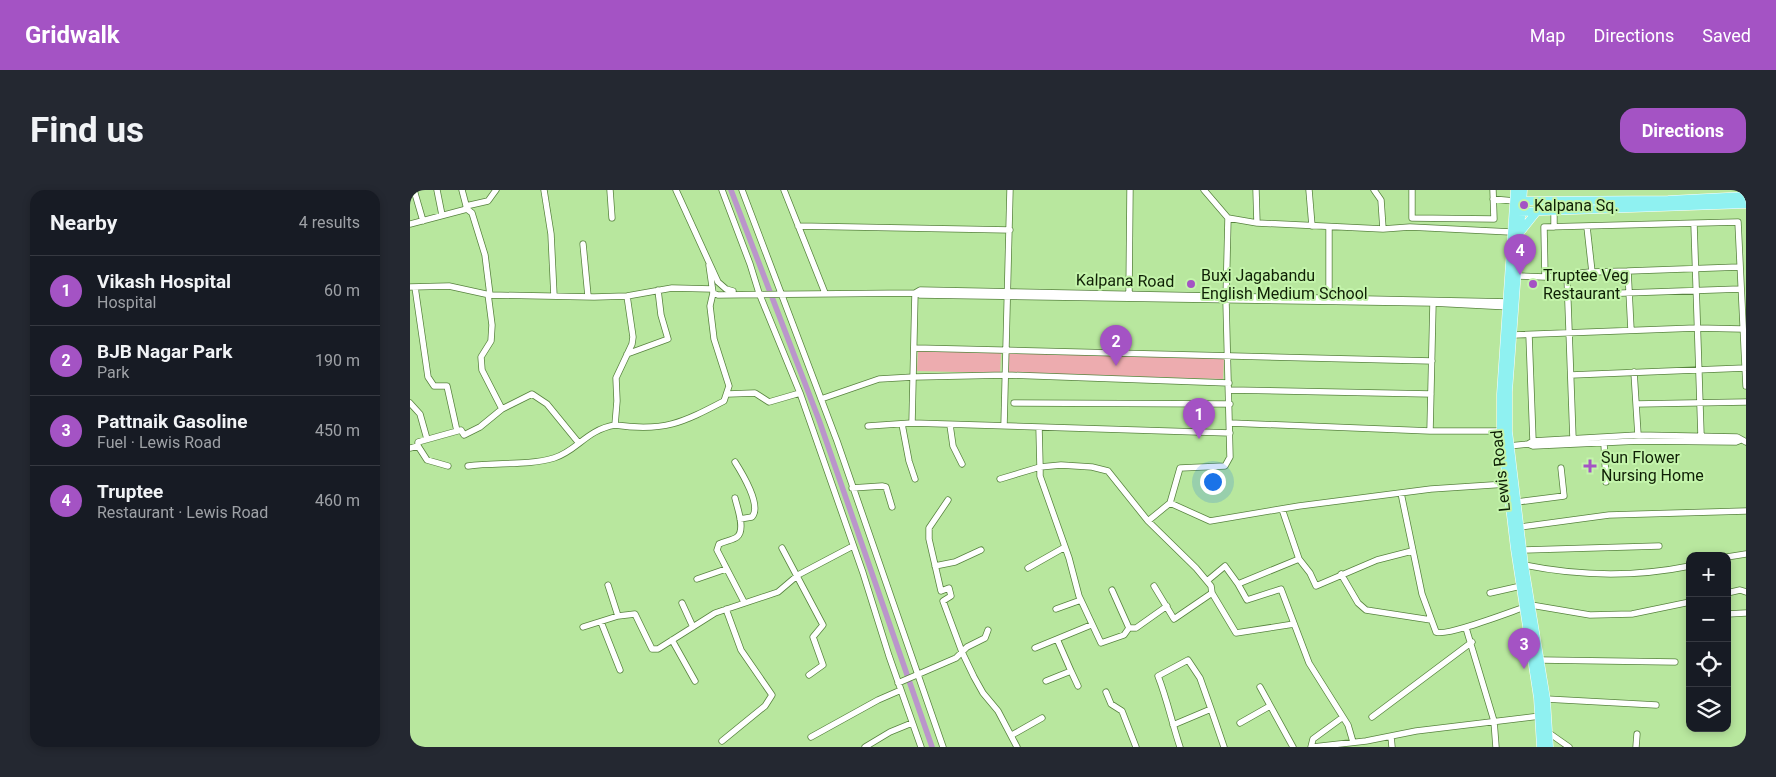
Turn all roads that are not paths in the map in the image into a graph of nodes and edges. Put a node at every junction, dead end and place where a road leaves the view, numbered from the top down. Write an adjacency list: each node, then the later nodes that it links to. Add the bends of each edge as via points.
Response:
1 (414, 190): 33 (street)
2 (437, 190): 30 (street)
3 (462, 190): 26 (street)
4 (496, 190): 26 (street, via 488,200)
5 (544, 190): 70 (street)
6 (610, 190): 31 (street)
7 (676, 190): 47 (street)
8 (722, 190): 61 (street)
9 (742, 190): 62 (street)
10 (784, 190): 37 (street)
11 (1010, 190): 43 (street)
12 (1130, 190): 67 (street)
13 (1204, 190): 32 (street)
14 (1256, 190): 34 (street)
15 (1309, 190): 38 (street)
16 (1374, 190): 42 (street, via 1381,200)
17 (1412, 190): 22 (street, via 1412,218 1494,219)
18 (1494, 190): 22 (street)
19 (1515, 190): 23 (main road, Lewis Road)
20 (1524, 190): 23 (main road, Lewis Road); 25 (main road)
21 (1746, 196): 25 (main road)
22 (1493, 199): 23 (street)
23 (1518, 201): 25 (main road); 28 (main road, Lewis Road); 29 (main road, Lewis Road)
24 (1746, 204): 27 (main road)
25 (1539, 206): 27 (main road); 29 (main road); 45 (main road)
26 (467, 208): 30 (street); 65 (street, via 472,213 485,255)
27 (1554, 210): 40 (street)
28 (1513, 211): 29 (main road); 44 (main road, Lewis Road)
29 (1522, 213): 45 (main road, Lewis Road)
30 (442, 215): 33 (street)
31 (612, 218)
32 (1228, 218): 34 (street); 74 (street)
33 (422, 221): 35 (street)
34 (1257, 223): 38 (street)
35 (410, 224)
36 (1694, 224): 41 (street); 48 (street, via 1738,222); 49 (street)
37 (798, 226): 43 (street); 63 (street)
38 (1312, 226): 39 (street)
39 (1329, 227): 42 (street); 73 (street)
40 (1554, 227): 41 (street); 54 (street, via 1544,227)
41 (1587, 228): 51 (street)
42 (1383, 229): 44 (street, via 1410,227)
43 (1010, 230): 66 (street)
44 (1512, 232): 76 (main road, Lewis Road)
45 (1520, 234): 52 (main road, Lewis Road)
46 (583, 244): 71 (street)
47 (709, 265): 55 (street); 59 (street)
48 (1739, 267): 49 (street); 57 (street)
49 (1694, 269): 50 (street); 60 (street)
50 (1628, 271): 51 (street); 68 (street)
51 (1592, 272): 53 (street)
52 (1518, 276): 54 (street); 77 (main road, Lewis Road)
53 (1567, 276): 54 (street); 69 (street)
54 (1545, 277)
55 (719, 284): 59 (street, via 715,284); 61 (street, via 728,290)
56 (413, 287): 65 (street, via 449,286); 118 (street, via 428,377 434,386 447,386)
57 (1740, 289): 60 (street); 79 (street)
58 (658, 290): 59 (street, via 686,287); 72 (street); 86 (street, via 668,339)
59 (712, 290): 61 (street, via 718,295); 100 (street, via 710,306 714,339 730,386)
60 (1694, 292): 68 (street); 78 (street)
61 (761, 293): 62 (street, Kalpana Road); 99 (street)
62 (779, 293): 63 (street, Kalpana Road); 102 (street)
63 (825, 293): 64 (street, Kalpana Road)
64 (915, 293): 66 (street, Kalpana Road, via 920,290); 84 (street)
65 (489, 294): 70 (street); 89 (street, via 491,341 481,357)
66 (1008, 294): 67 (street, Kalpana Road); 74 (street, Kalpana Road); 85 (street)
67 (1128, 294): 74 (street, Kalpana Road)
68 (1629, 294): 69 (street); 80 (street)
69 (1567, 295): 81 (street)
70 (554, 296): 71 (street)
71 (588, 296): 72 (street)
72 (628, 296): 86 (street, via 633,337)
73 (1329, 296): 74 (street, Kalpana Road); 76 (street, Kalpana Road)
74 (1226, 298): 75 (street, Kalpana Road); 87 (street)
75 (1433, 303): 76 (street, Kalpana Road); 88 (street)
76 (1507, 304): 77 (street, Kalpana Road); 120 (main road, Lewis Road)
77 (1516, 304): 82 (main road, Lewis Road)
78 (1696, 328): 79 (street); 80 (street); 91 (street)
79 (1742, 329): 90 (street)
80 (1631, 330): 81 (street)
81 (1570, 333): 83 (street); 95 (street)
82 (1513, 335): 83 (street); 131 (main road, Lewis Road, via 1508,402)
83 (1529, 335): 128 (street)
84 (915, 348): 85 (street); 96 (street)
85 (1007, 350): 87 (street); 94 (street)
86 (627, 354): 114 (street, via 616,378)
87 (1229, 356): 88 (street); 97 (street)
88 (1432, 361): 101 (street)
89 (482, 368): 93 (street); 109 (street)
90 (1745, 368): 91 (street); 98 (street)
91 (1699, 370): 92 (street); 108 (street)
92 (1634, 372): 95 (street); 107 (street)
93 (477, 374)
94 (1006, 375): 96 (street); 97 (street); 116 (street)
95 (1571, 375): 125 (street)
96 (914, 377): 102 (street, via 880,379); 110 (street)
97 (1229, 386): 101 (street); 106 (street)
98 (1746, 386)
99 (800, 393): 100 (street, via 769,402 755,393); 155 (street)
100 (728, 394): 114 (street, via 724,401 677,425 641,429)
101 (1431, 394): 119 (street)
102 (821, 398): 143 (street)
103 (1746, 402): 108 (street)
104 (410, 403): 124 (street, via 420,414)
105 (1014, 403): 106 (street)
106 (1230, 404): 111 (street)
107 (1636, 404): 108 (street); 122 (street)
108 (1701, 404): 123 (street)
109 (502, 409): 118 (street, via 464,435 461,430); 127 (street, via 532,394 547,404)
110 (912, 423): 112 (street); 113 (street)
111 (1230, 423): 119 (street); 121 (street)
112 (902, 424): 115 (street); 139 (street)
113 (950, 424): 116 (street); 133 (street, via 952,446)
114 (615, 425): 127 (street, via 601,428)
115 (868, 426)
116 (1004, 426): 117 (street)
117 (1039, 427): 121 (street); 137 (street)
118 (457, 431): 124 (street)
119 (1430, 431): 120 (street)
120 (1501, 431): 142 (main road, Lewis Road)
121 (1230, 433): 148 (street, via 1230,457 1226,466 1180,468)
122 (1638, 435): 123 (street); 125 (street)
123 (1701, 435): 126 (street, via 1737,436)
124 (427, 439): 130 (street, via 418,442)
125 (1573, 439): 128 (street)
126 (1744, 441): 129 (street)
127 (578, 442): 135 (street, via 555,458)
128 (1530, 442): 129 (street, via 1533,446); 131 (street)
129 (1604, 443): 141 (street)
130 (418, 446): 132 (street); 134 (street, via 427,460)
131 (1509, 446): 147 (main road, Lewis Road)
132 (410, 448)
133 (962, 464)
134 (448, 466)
135 (468, 466)
136 (737, 466): 152 (street, via 750,486 755,514)
137 (1040, 467): 140 (street); 153 (street, via 1062,465 1108,471); 157 (street, via 1040,476)
138 (1561, 468): 147 (street, via 1564,496)
139 (915, 479)
140 (1000, 479)
141 (1606, 482)
142 (1507, 484): 144 (street); 177 (main road, Lewis Road)
143 (852, 488): 149 (street, via 882,486 886,488); 214 (street, via 910,646)
144 (1401, 493): 150 (street); 161 (street)
145 (735, 498): 152 (street)
146 (948, 500): 166 (street, via 929,528)
147 (1517, 502): 154 (main road, Lewis Road)
148 (1170, 503): 150 (street, via 1210,521); 153 (street)
149 (892, 508)
150 (1282, 509): 164 (street)
151 (1746, 511): 154 (street, via 1609,515)
152 (740, 519): 169 (street, via 739,536 717,547)
153 (1148, 521): 173 (street)
154 (1520, 527): 160 (main road, Lewis Road)
155 (854, 546): 171 (street); 217 (street)
156 (1659, 546): 160 (street)
157 (1065, 547): 168 (street); 183 (street)
158 (782, 548): 171 (street)
159 (981, 550): 166 (street, via 955,562)
160 (1522, 550): 165 (main road, Lewis Road)
161 (1412, 551): 170 (street); 194 (street)
162 (1746, 554): 163 (street)
163 (1731, 556)
164 (1299, 559): 170 (street, via 1316,586); 174 (street)
165 (1524, 565): 167 (street, via 1558,571 1622,573 1660,572); 188 (main road, Lewis Road)
166 (935, 566): 208 (street, via 941,590 950,588 951,596 943,601)
167 (1686, 567)
168 (1028, 568)
169 (726, 570): 172 (street); 184 (street)
170 (1341, 574): 194 (street, via 1358,603 1366,610)
171 (798, 575): 184 (street, via 778,592); 213 (street, via 823,625 813,637 822,665)
172 (697, 579)
173 (1207, 581): 174 (street, via 1225,566); 181 (street)
174 (1238, 584): 196 (street, via 1247,600 1281,589)
175 (608, 585): 193 (street)
176 (1154, 586): 187 (street)
177 (1521, 586): 182 (street); 188 (main road, Lewis Road)
178 (1112, 590): 201 (street)
179 (1731, 592): 180 (street)
180 (1746, 592)
181 (1212, 593): 187 (street, via 1178,618 1172,617); 196 (street, via 1236,633)
182 (1490, 594)
183 (1081, 600): 190 (street); 197 (street)
184 (744, 602): 189 (street)
185 (682, 603): 200 (street)
186 (1686, 603): 188 (street, via 1632,614 1590,615)
187 (1167, 606): 201 (street, via 1136,628)
188 (1528, 606): 198 (main road, Lewis Road); 202 (street)
189 (726, 609): 200 (street); 239 (street, via 741,650 772,695 765,706)
190 (1056, 609)
191 (1746, 613): 192 (street)
192 (1731, 614)
193 (618, 616): 195 (street); 205 (street, via 635,614 652,650)
194 (1430, 620): 202 (street, via 1439,634)
195 (601, 622): 199 (street); 211 (street)
196 (1294, 624): 227 (street, via 1309,663)
197 (1091, 625): 201 (street, via 1101,643 1124,634); 204 (street)
198 (1531, 625): 209 (main road, Lewis Road); 226 (main road, Lewis Road)
199 (583, 627)
200 (693, 627): 205 (street)
201 (1129, 628)
202 (1466, 628): 206 (street)
203 (988, 630): 208 (street, via 985,638)
204 (1056, 638): 207 (street); 212 (street)
205 (672, 640): 216 (street)
206 (1472, 642): 228 (street); 230 (street)
207 (1036, 648)
208 (962, 652): 214 (street, via 956,658); 236 (street, via 983,693)
209 (1540, 660): 210 (street); 222 (main road, Lewis Road)
210 (1675, 662)
211 (620, 670)
212 (1071, 671): 215 (street); 218 (street)
213 (809, 676)
214 (915, 676): 217 (street); 244 (street)
215 (1046, 680)
216 (695, 681)
217 (901, 682): 220 (street)
218 (1078, 686)
219 (1260, 688): 223 (street)
220 (901, 690): 231 (street); 238 (street)
221 (1106, 692): 246 (street, via 1111,704 1122,711)
222 (1546, 699): 224 (street); 234 (main road, Lewis Road)
223 (1270, 706): 232 (street); 249 (street)
224 (1656, 706)
225 (1211, 709): 233 (street); 233 (street, via 1200,678 1188,660 1158,676); 248 (street)
226 (1540, 716): 230 (street); 253 (main road, Lewis Road)
227 (1343, 717): 240 (street); 250 (street, via 1313,739)
228 (1372, 717)
229 (1042, 718): 236 (street)
230 (1494, 721): 237 (street); 252 (street)
231 (912, 723): 242 (street); 243 (street)
232 (1240, 723)
233 (1173, 725): 247 (street)
234 (1549, 733): 254 (main road, Lewis Road); 255 (street)
235 (1636, 734): 256 (street)
236 (1012, 735): 245 (street)
237 (1391, 736): 241 (street); 251 (street)
238 (811, 737)
239 (722, 741)
240 (1352, 742): 241 (street); 250 (street)
241 (1366, 744)
242 (865, 747)
243 (921, 747)
244 (943, 747)
245 (1017, 747)
246 (1136, 747)
247 (1180, 747)
248 (1224, 747)
249 (1293, 747)
250 (1312, 747)
251 (1392, 747)
252 (1496, 747)
253 (1541, 747)
254 (1548, 747)
255 (1569, 747)
256 (1636, 747)

